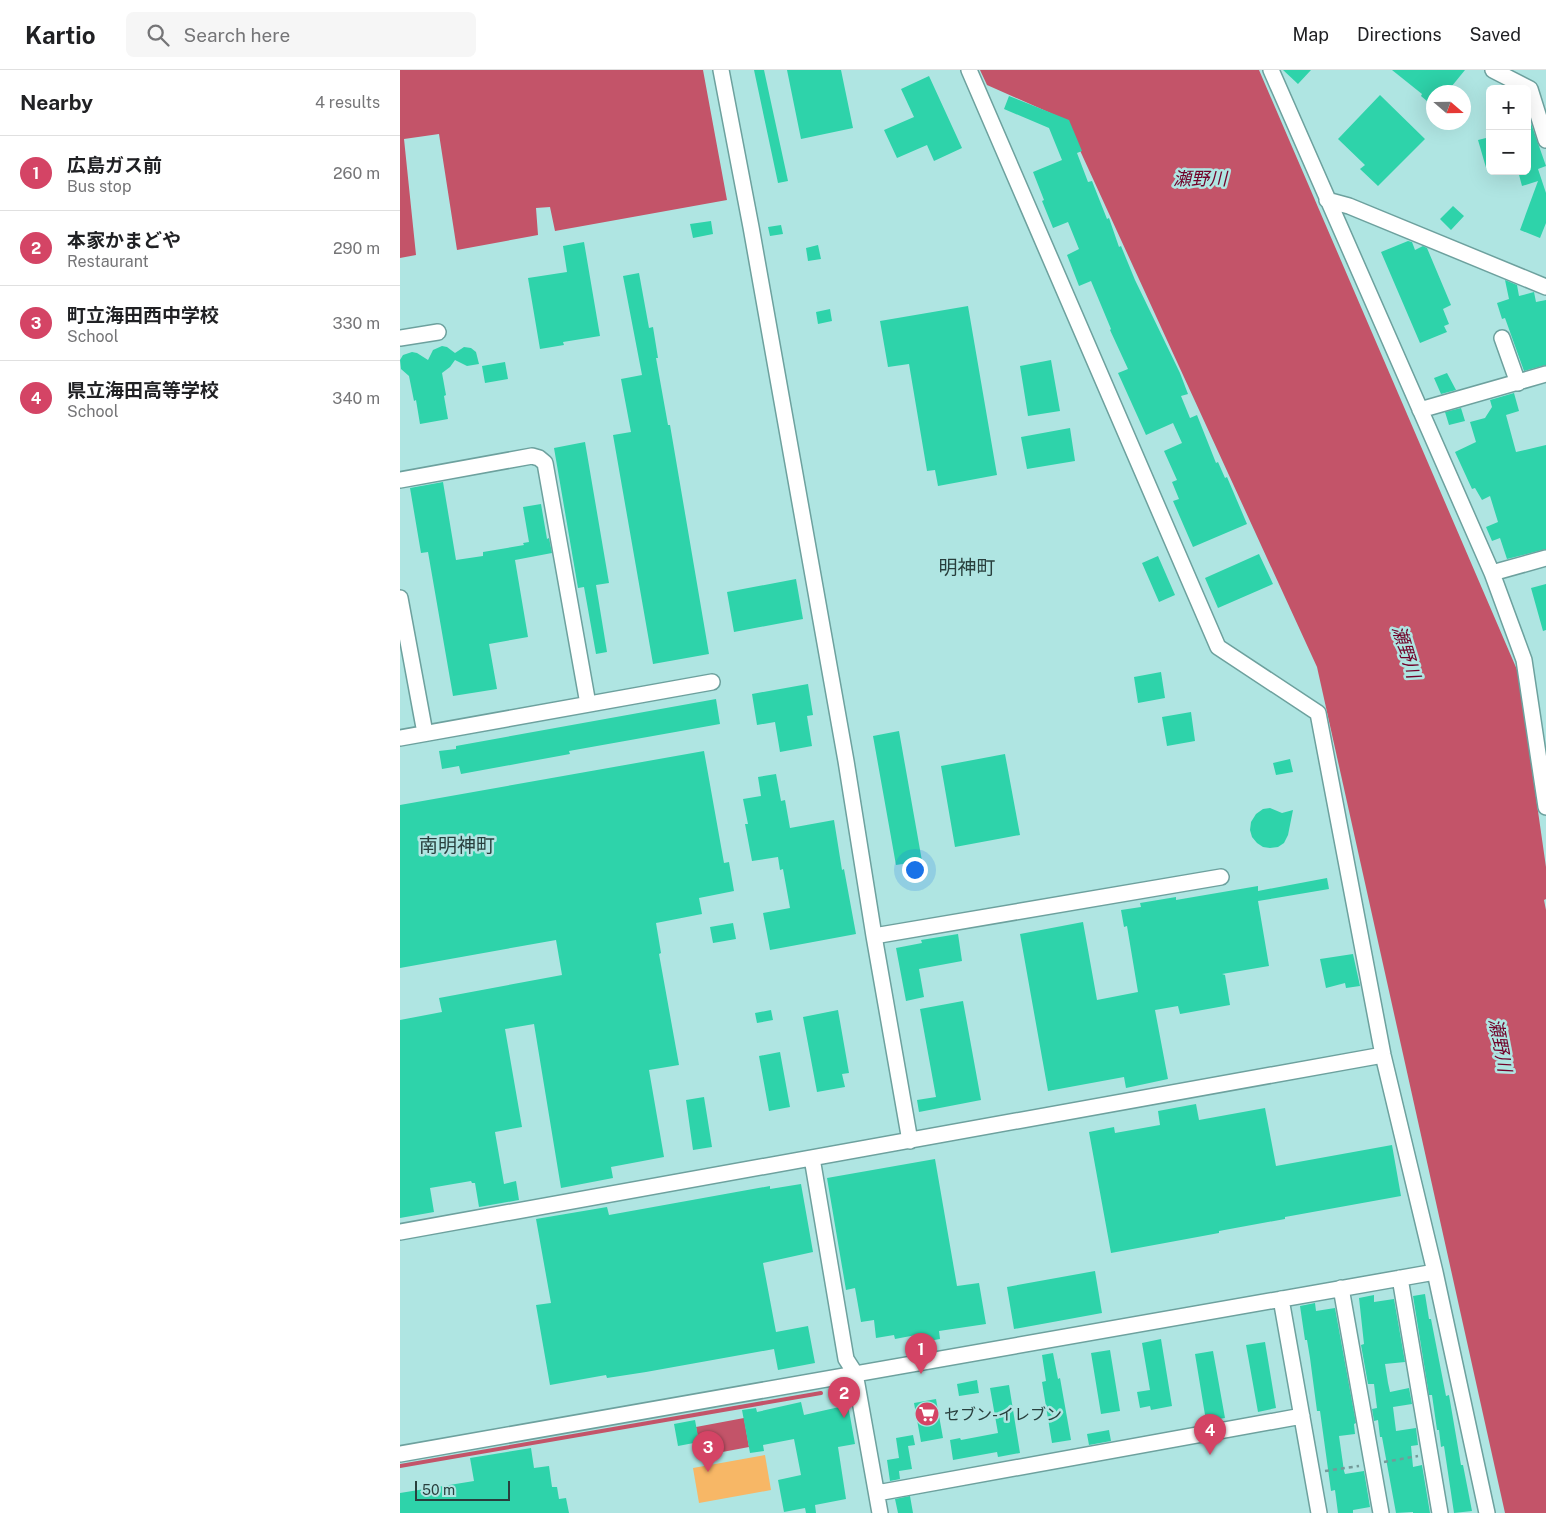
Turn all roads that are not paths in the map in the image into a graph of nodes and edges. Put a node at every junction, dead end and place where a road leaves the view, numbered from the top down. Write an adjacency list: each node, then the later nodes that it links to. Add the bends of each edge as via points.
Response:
1 (721, 70): 25 (street, via 846,761)
2 (969, 70): 26 (street, via 1218,647 1318,712)
3 (1271, 70): 6 (street)
4 (1493, 70): 5 (street, via 1530,88)
5 (1546, 140)
6 (1327, 200): 7 (street, via 1349,206); 13 (street)
7 (1546, 287)
8 (438, 332): 9 (street)
9 (400, 338)
10 (1502, 338): 12 (street)
11 (1546, 374): 12 (street)
12 (1518, 382): 13 (street)
13 (1420, 410): 16 (street)
14 (400, 480): 19 (street, via 532,456 545,463)
15 (1546, 558): 16 (street)
16 (1492, 573): 23 (street, via 1524,660)
17 (400, 598): 20 (street)
18 (712, 682): 19 (street)
19 (588, 704): 20 (street)
20 (425, 733): 21 (street)
21 (400, 738)
22 (1546, 798): 23 (street)
23 (1546, 805)
24 (1221, 877): 25 (street)
25 (874, 936): 27 (street)
26 (1383, 1056): 27 (street); 30 (street)
27 (910, 1141): 28 (street)
28 (812, 1158): 29 (street); 34 (street, via 846,1359)
29 (400, 1232)
30 (1435, 1272): 31 (street); 42 (street)
31 (1400, 1278): 32 (street); 41 (street)
32 (1341, 1288): 33 (street); 40 (street)
33 (1281, 1299): 34 (street); 35 (street)
34 (855, 1373): 36 (street); 37 (street)
35 (1302, 1416): 37 (street); 39 (street)
36 (400, 1454)
37 (877, 1493): 38 (street)
38 (880, 1513)
39 (1320, 1513)
40 (1381, 1513)
41 (1440, 1513)
42 (1486, 1513)

